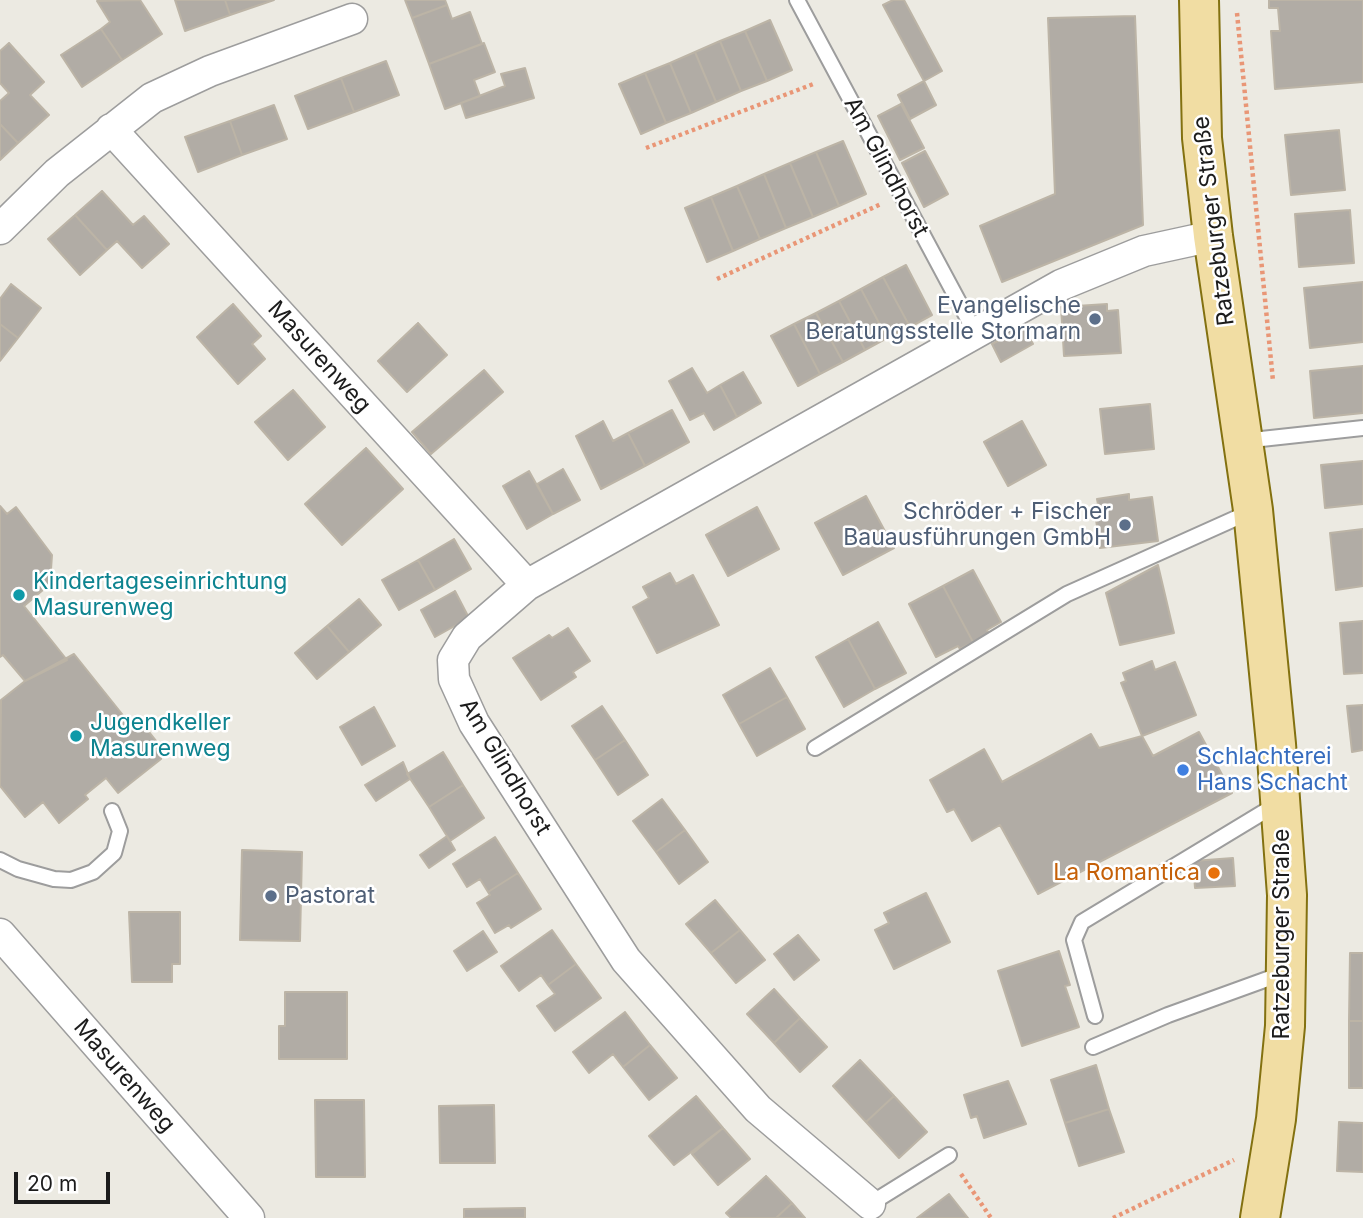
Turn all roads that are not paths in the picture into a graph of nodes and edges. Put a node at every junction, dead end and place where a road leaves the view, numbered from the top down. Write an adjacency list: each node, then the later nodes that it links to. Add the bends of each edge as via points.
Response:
1 (797, 0): 7 (lane, Am Glindhorst)
2 (1199, 0): 6 (main road, Ratzeburger Straße, via 1202,138)
3 (352, 19): 4 (street, via 209,71 152,98)
4 (111, 129): 5 (street); 11 (street, Masurenweg)
5 (0, 229)
6 (1213, 236): 7 (street, Am Glindhorst, via 1144,251 1061,285); 9 (main road, Ratzeburger Straße)
7 (976, 334): 11 (street, Am Glindhorst)
8 (1363, 428): 9 (lane)
9 (1243, 441): 10 (main road, Ratzeburger Straße)
10 (1253, 510): 12 (lane, via 1067,594); 13 (main road, Ratzeburger Straße)
11 (527, 585): 22 (street, Am Glindhorst, via 467,637 453,660 454,679 474,723 626,960 758,1109)
12 (815, 748)
13 (1281, 802): 18 (main road, Ratzeburger Straße); 19 (lane, via 1082,922 1074,940)
14 (111, 811): 15 (lane, via 120,831 114,853 93,872 71,880 54,879)
15 (0, 860)
16 (0, 934): 17 (street, Masurenweg)
17 (12, 960): 23 (street, Masurenweg)
18 (1286, 972): 20 (lane); 24 (main road, Ratzeburger Straße, via 1276,1119)
19 (1095, 1016)
20 (1093, 1047)
21 (949, 1156): 22 (lane)
22 (870, 1204)
23 (248, 1218)
24 (1260, 1218)

